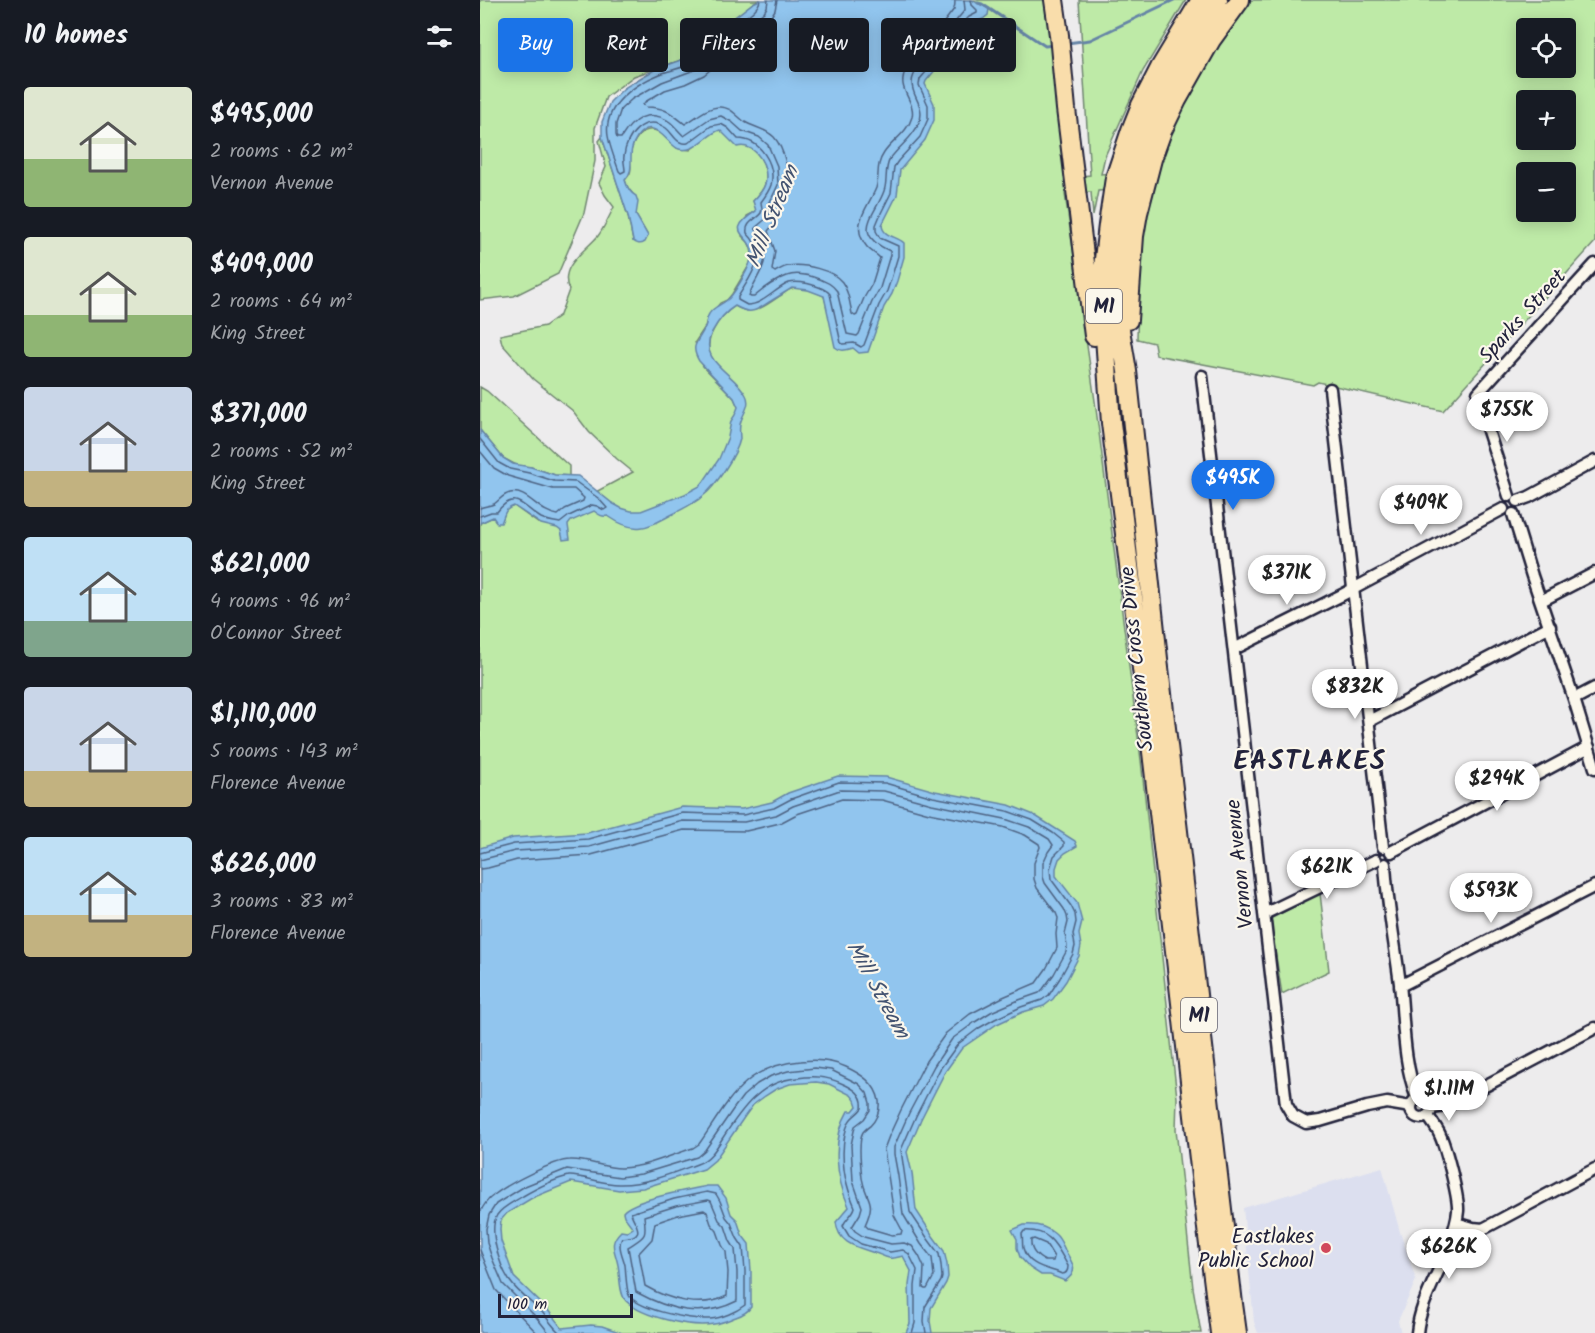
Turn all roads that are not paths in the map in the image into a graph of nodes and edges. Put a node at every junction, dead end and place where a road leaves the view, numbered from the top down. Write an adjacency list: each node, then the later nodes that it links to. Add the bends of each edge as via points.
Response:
1 (1054, 0): 6 (highway)
2 (1065, 0): 6 (highway)
3 (1202, 0): 7 (highway, Southern Cross Drive / M1, via 1160,68 1131,130)
4 (1218, 0): 7 (highway, Southern Cross Drive / M1, via 1153,114)
5 (1240, 0): 7 (highway, via 1211,40)
6 (1063, 35): 11 (highway, via 1073,174)
7 (1129, 185): 11 (highway, Southern Cross Drive / M1, via 1107,225 1103,268); 20 (highway, Southern Cross Drive / M1, via 1134,236 1127,371)
8 (1595, 264): 13 (street, Sparks Street, via 1478,393)
9 (1202, 376): 19 (street, Vernon Avenue)
10 (1330, 389): 16 (street)
11 (1111, 423): 20 (highway, Southern Cross Drive / M1)
12 (1595, 461): 13 (street, via 1529,497)
13 (1514, 498): 14 (street, via 1519,508); 14 (street, via 1502,501)
14 (1508, 511): 16 (street); 17 (street)
15 (1595, 573): 17 (street)
16 (1353, 588): 19 (street); 24 (street)
17 (1541, 601): 18 (street)
18 (1550, 626): 23 (street); 24 (street)
19 (1234, 649): 30 (street, Vernon Avenue)
20 (1151, 670): 22 (highway, Southern Cross Drive / M1)
21 (1595, 688): 23 (street)
22 (1154, 698): 37 (highway, Southern Cross Drive / M1); 38 (highway, Southern Cross Drive / M1)
23 (1574, 699): 25 (street)
24 (1369, 721): 27 (street)
25 (1589, 747): 26 (street); 27 (street)
26 (1595, 768)
27 (1387, 849): 28 (street, via 1376,852)
28 (1381, 862): 30 (street); 31 (street)
29 (1595, 886): 31 (street)
30 (1264, 914): 33 (street, Vernon Avenue, via 1286,1104 1293,1116 1306,1123 1387,1103)
31 (1400, 986): 33 (street)
32 (1595, 1028): 34 (street)
33 (1414, 1102): 34 (street, via 1424,1097 1430,1101); 34 (street, via 1411,1110 1415,1116 1422,1118)
34 (1430, 1112): 36 (street, via 1458,1203)
35 (1595, 1169): 36 (street, via 1483,1229)
36 (1456, 1223): 39 (street, via 1425,1300)
37 (1220, 1333)
38 (1237, 1333)
39 (1417, 1333)

